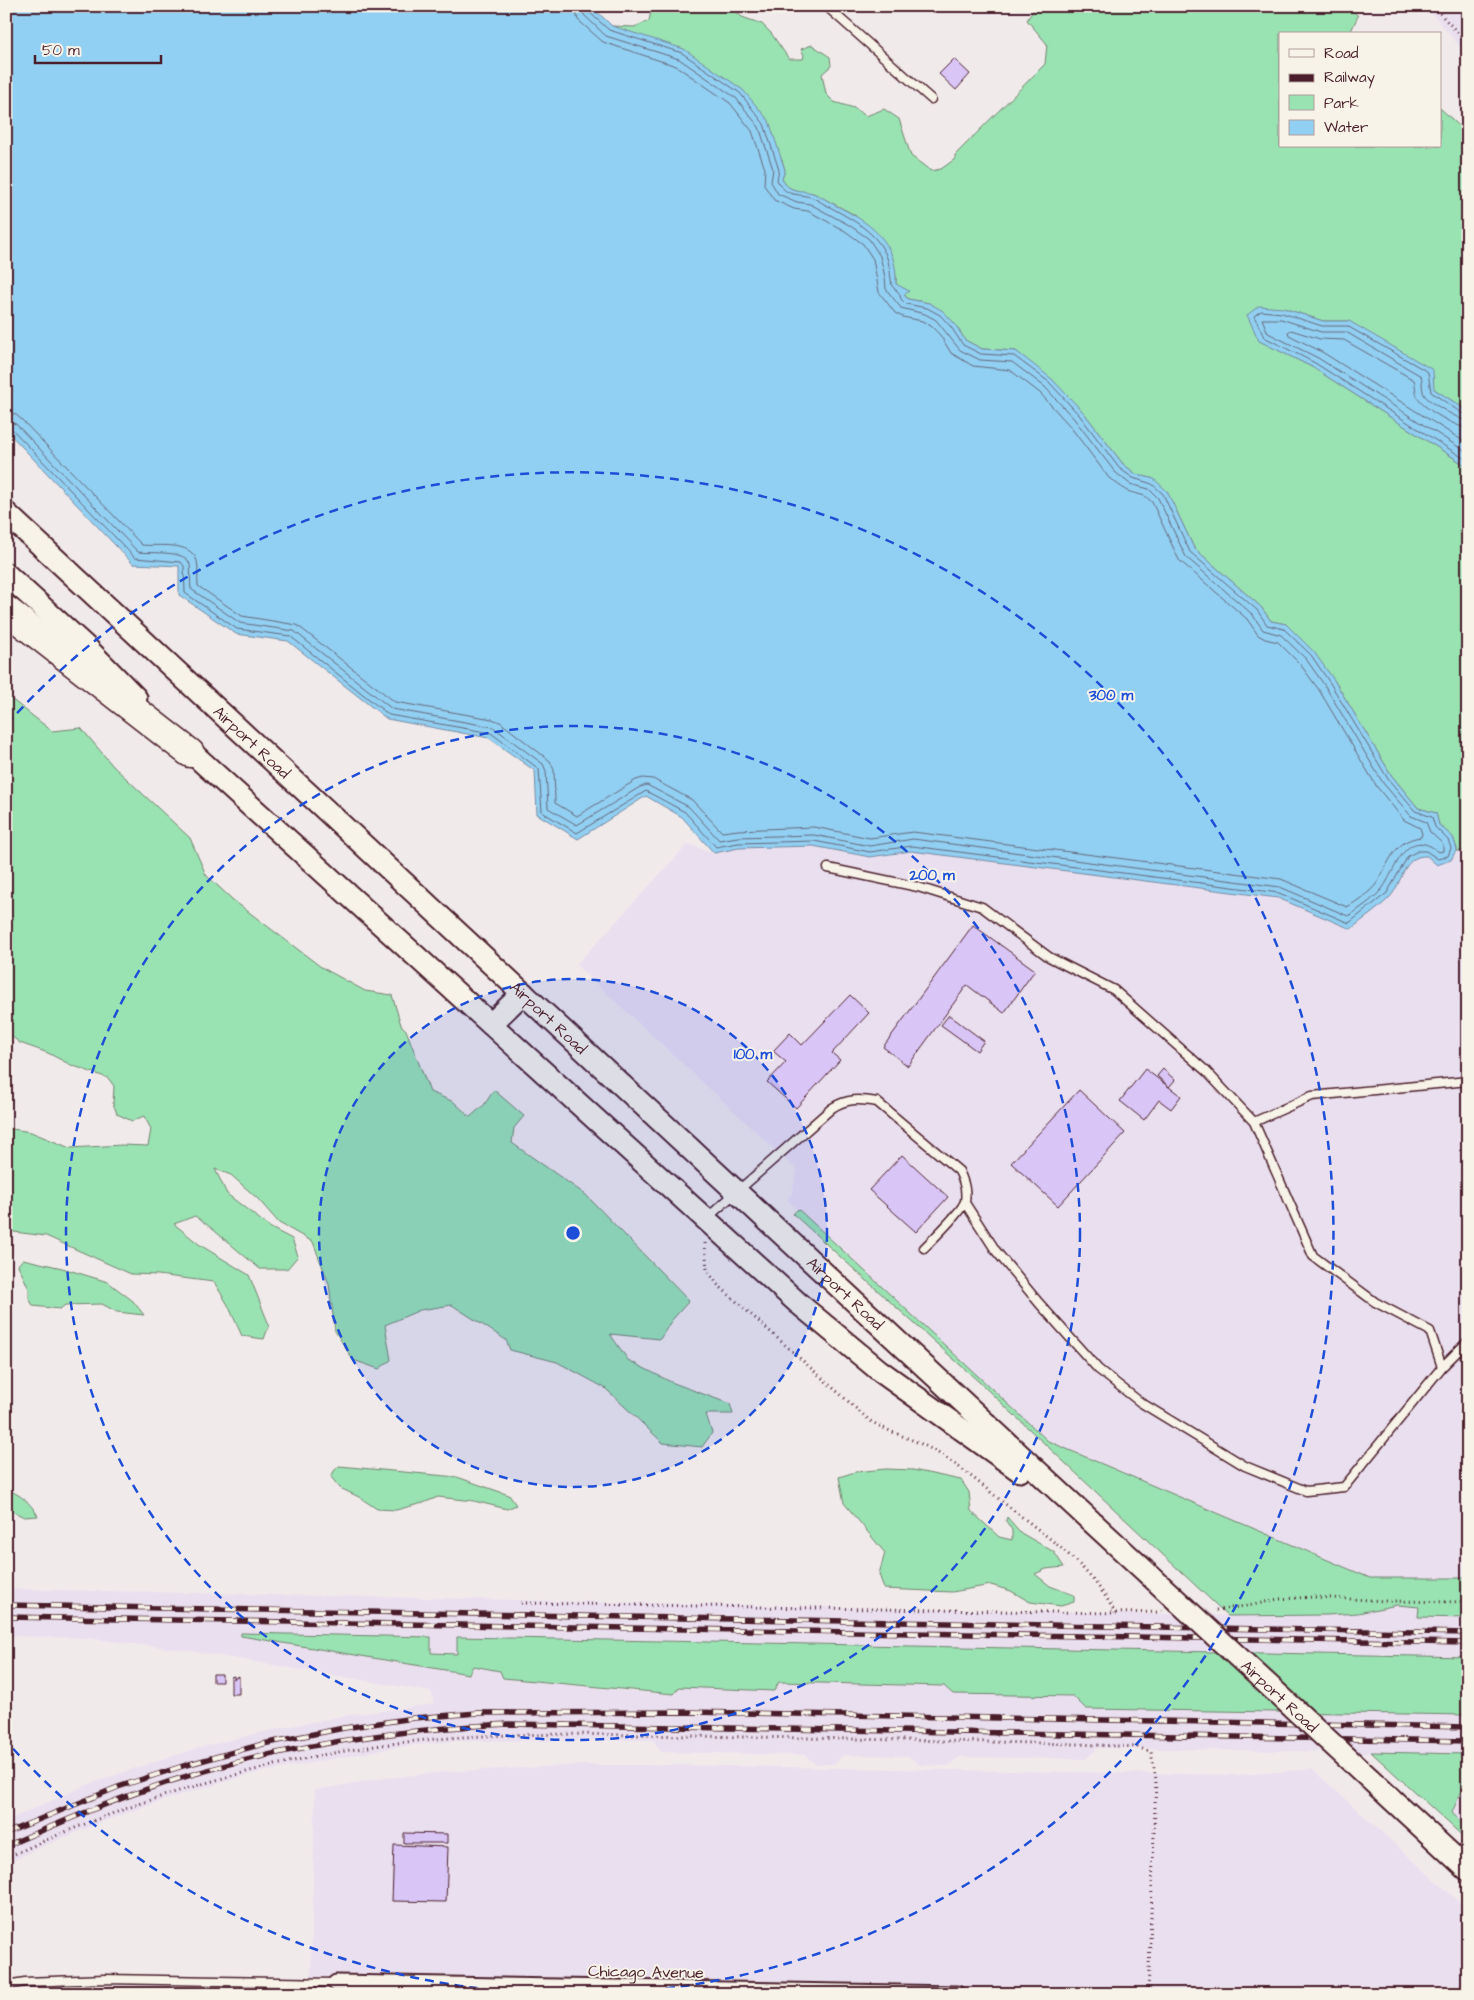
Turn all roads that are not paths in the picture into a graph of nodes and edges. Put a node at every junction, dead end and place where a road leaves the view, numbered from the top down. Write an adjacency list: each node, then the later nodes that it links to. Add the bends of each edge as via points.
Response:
1 (826, 6): 2 (lane)
2 (930, 98)
3 (6, 513): 8 (main road, Airport Road)
4 (6, 574): 6 (main road, Airport Road, via 86,647)
5 (6, 610): 6 (highway)
6 (190, 753): 9 (main road, Airport Road)
7 (828, 868): 11 (lane, via 918,887 982,907 1050,957 1114,990 1206,1071)
8 (523, 992): 9 (main road); 12 (main road, Airport Road)
9 (491, 1024): 14 (main road, Airport Road)
10 (1468, 1080): 11 (lane, via 1312,1096)
11 (1254, 1122): 17 (lane, via 1313,1256 1375,1302 1430,1331)
12 (736, 1191): 13 (lane, via 840,1102 863,1099 877,1102 959,1171 965,1186); 14 (lane); 18 (main road, Airport Road)
13 (965, 1203): 15 (lane); 17 (lane, via 996,1251 1098,1369 1140,1402 1245,1466 1306,1491 1344,1487)
14 (706, 1220): 18 (main road, Airport Road, via 880,1371)
15 (924, 1248)
16 (1468, 1341): 17 (lane)
17 (1442, 1367)
18 (1092, 1522): 19 (main road, Airport Road, bridge)
19 (1468, 1870)
20 (336, 1983): 21 (lane, via 105,1979); 22 (street, Chicago Avenue)
21 (6, 1985)
22 (956, 1994)

